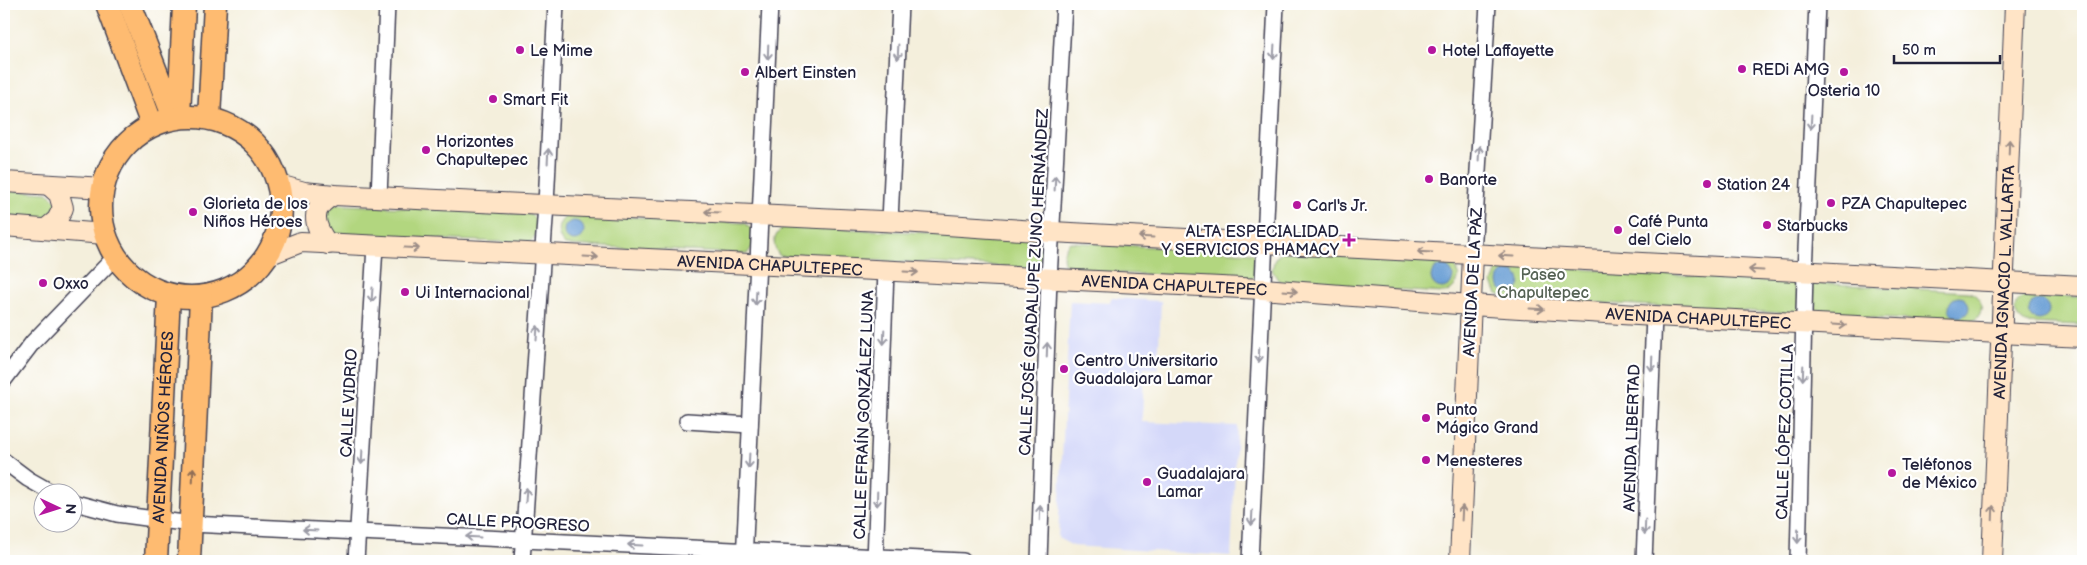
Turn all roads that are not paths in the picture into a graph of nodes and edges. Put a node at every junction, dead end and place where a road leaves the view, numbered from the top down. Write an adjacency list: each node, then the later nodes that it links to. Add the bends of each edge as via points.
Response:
1 (108, 4): 16 (main road)
2 (130, 4): 14 (main road)
3 (184, 4): 14 (main road)
4 (215, 4): 15 (main road)
5 (387, 4): 22 (street)
6 (556, 4): 23 (street, one-way to 6)
7 (770, 4): 24 (street, one-way to 24)
8 (900, 4): 25 (street, one-way to 25)
9 (1064, 4): 28 (street, CALLE JOSÉ GUADALUPE ZUNO HERNÁNDEZ, one-way to 9)
10 (1276, 4): 30 (street, one-way to 30)
11 (1488, 4): 34 (street, AVENIDA DE LA PAZ, one-way to 11)
12 (1817, 4): 39 (street, CALLE LÓPEZ COTILLA, one-way to 39)
13 (2015, 4): 41 (street, AVENIDA IGNACIO L. VALLARTA, one-way to 13)
14 (176, 118): 15 (main road); 16 (main road)
15 (210, 118): 19 (main road, via 233,126 254,141 270,161)
16 (152, 125): 20 (main road, via 123,148 112,164)
17 (4, 182): 18 (street)
18 (49, 185): 20 (street); 27 (street, via 59,194 63,208 57,220)
19 (279, 185): 21 (street, via 304,192); 35 (main road, via 280,221)
20 (104, 188): 29 (main road)
21 (334, 194): 22 (street); 31 (street, via 321,204 316,219 317,227)
22 (378, 196): 23 (street)
23 (546, 204): 24 (street, one-way to 23); 33 (street)
24 (761, 215): 25 (street); 37 (street)
25 (890, 221): 28 (street)
26 (4, 226): 27 (street)
27 (47, 228): 29 (street)
28 (1052, 232): 30 (street, one-way to 28); 40 (street, CALLE JOSÉ GUADALUPE ZUNO HERNÁNDEZ)
29 (105, 234): 36 (main road)
30 (1264, 243): 34 (street, one-way to 30); 43 (street)
31 (328, 244): 32 (street, AVENIDA CHAPULTEPEC); 35 (street, AVENIDA CHAPULTEPEC, via 301,242)
32 (375, 246): 33 (street, AVENIDA CHAPULTEPEC, one-way to 33); 59 (street, CALLE VIDRIO, one-way to 59)
33 (543, 254): 37 (street, AVENIDA CHAPULTEPEC, one-way to 37); 60 (street, one-way to 33)
34 (1473, 254): 39 (street, one-way to 34); 46 (street, AVENIDA DE LA PAZ)
35 (268, 255): 45 (main road, via 239,284)
36 (116, 256): 44 (main road, via 148,286); 51 (street, via 33,342)
37 (758, 265): 38 (street, AVENIDA CHAPULTEPEC); 53 (street, one-way to 53)
38 (886, 271): 40 (street, AVENIDA CHAPULTEPEC, one-way to 40); 62 (street, CALLE EFRAÍN GONZÁLEZ LUNA, one-way to 62)
39 (1804, 272): 41 (street); 48 (street, CALLE LÓPEZ COTILLA)
40 (1049, 279): 43 (street, AVENIDA CHAPULTEPEC); 68 (street, CALLE JOSÉ GUADALUPE ZUNO HERNÁNDEZ, one-way to 40)
41 (2003, 283): 42 (street); 49 (street, AVENIDA IGNACIO L. VALLARTA)
42 (2083, 286)
43 (1262, 289): 46 (street, AVENIDA CHAPULTEPEC, one-way to 46); 69 (street, one-way to 69)
44 (169, 295): 45 (main road); 57 (main road, AVENIDA NIÑOS HÉROES)
45 (201, 297): 58 (main road, AVENIDA NIÑOS HÉROES, one-way to 45)
46 (1471, 305): 47 (street, AVENIDA CHAPULTEPEC, one-way to 47); 70 (street, AVENIDA DE LA PAZ, one-way to 46)
47 (1654, 316): 48 (street, AVENIDA CHAPULTEPEC); 71 (street, AVENIDA LIBERTAD, one-way to 71)
48 (1804, 324): 49 (street, AVENIDA CHAPULTEPEC, one-way to 49); 72 (street, CALLE LÓPEZ COTILLA, one-way to 72)
49 (2001, 334): 50 (street, AVENIDA CHAPULTEPEC); 73 (street, AVENIDA IGNACIO L. VALLARTA, one-way to 49)
50 (2083, 336)
51 (4, 380)
52 (687, 421): 53 (street)
53 (750, 425): 61 (street, one-way to 61)
54 (4, 461): 55 (street)
55 (33, 482)
56 (82, 505): 57 (street, CALLE PROGRESO)
57 (159, 521): 58 (street, CALLE PROGRESO); 63 (main road, AVENIDA NIÑOS HÉROES)
58 (191, 524): 59 (street, CALLE PROGRESO, one-way to 58); 64 (main road, AVENIDA NIÑOS HÉROES)
59 (358, 532): 60 (street, CALLE PROGRESO, one-way to 59); 65 (street, CALLE VIDRIO)
60 (523, 540): 61 (street, CALLE PROGRESO, one-way to 60); 66 (street)
61 (744, 556): 62 (street, CALLE PROGRESO)
62 (875, 559): 67 (street, CALLE PROGRESO)
63 (156, 561)
64 (189, 561)
65 (356, 561)
66 (522, 561)
67 (963, 561)
68 (1038, 561)
69 (1250, 561)
70 (1460, 561)
71 (1644, 561)
72 (1798, 561)
73 (1992, 561)

